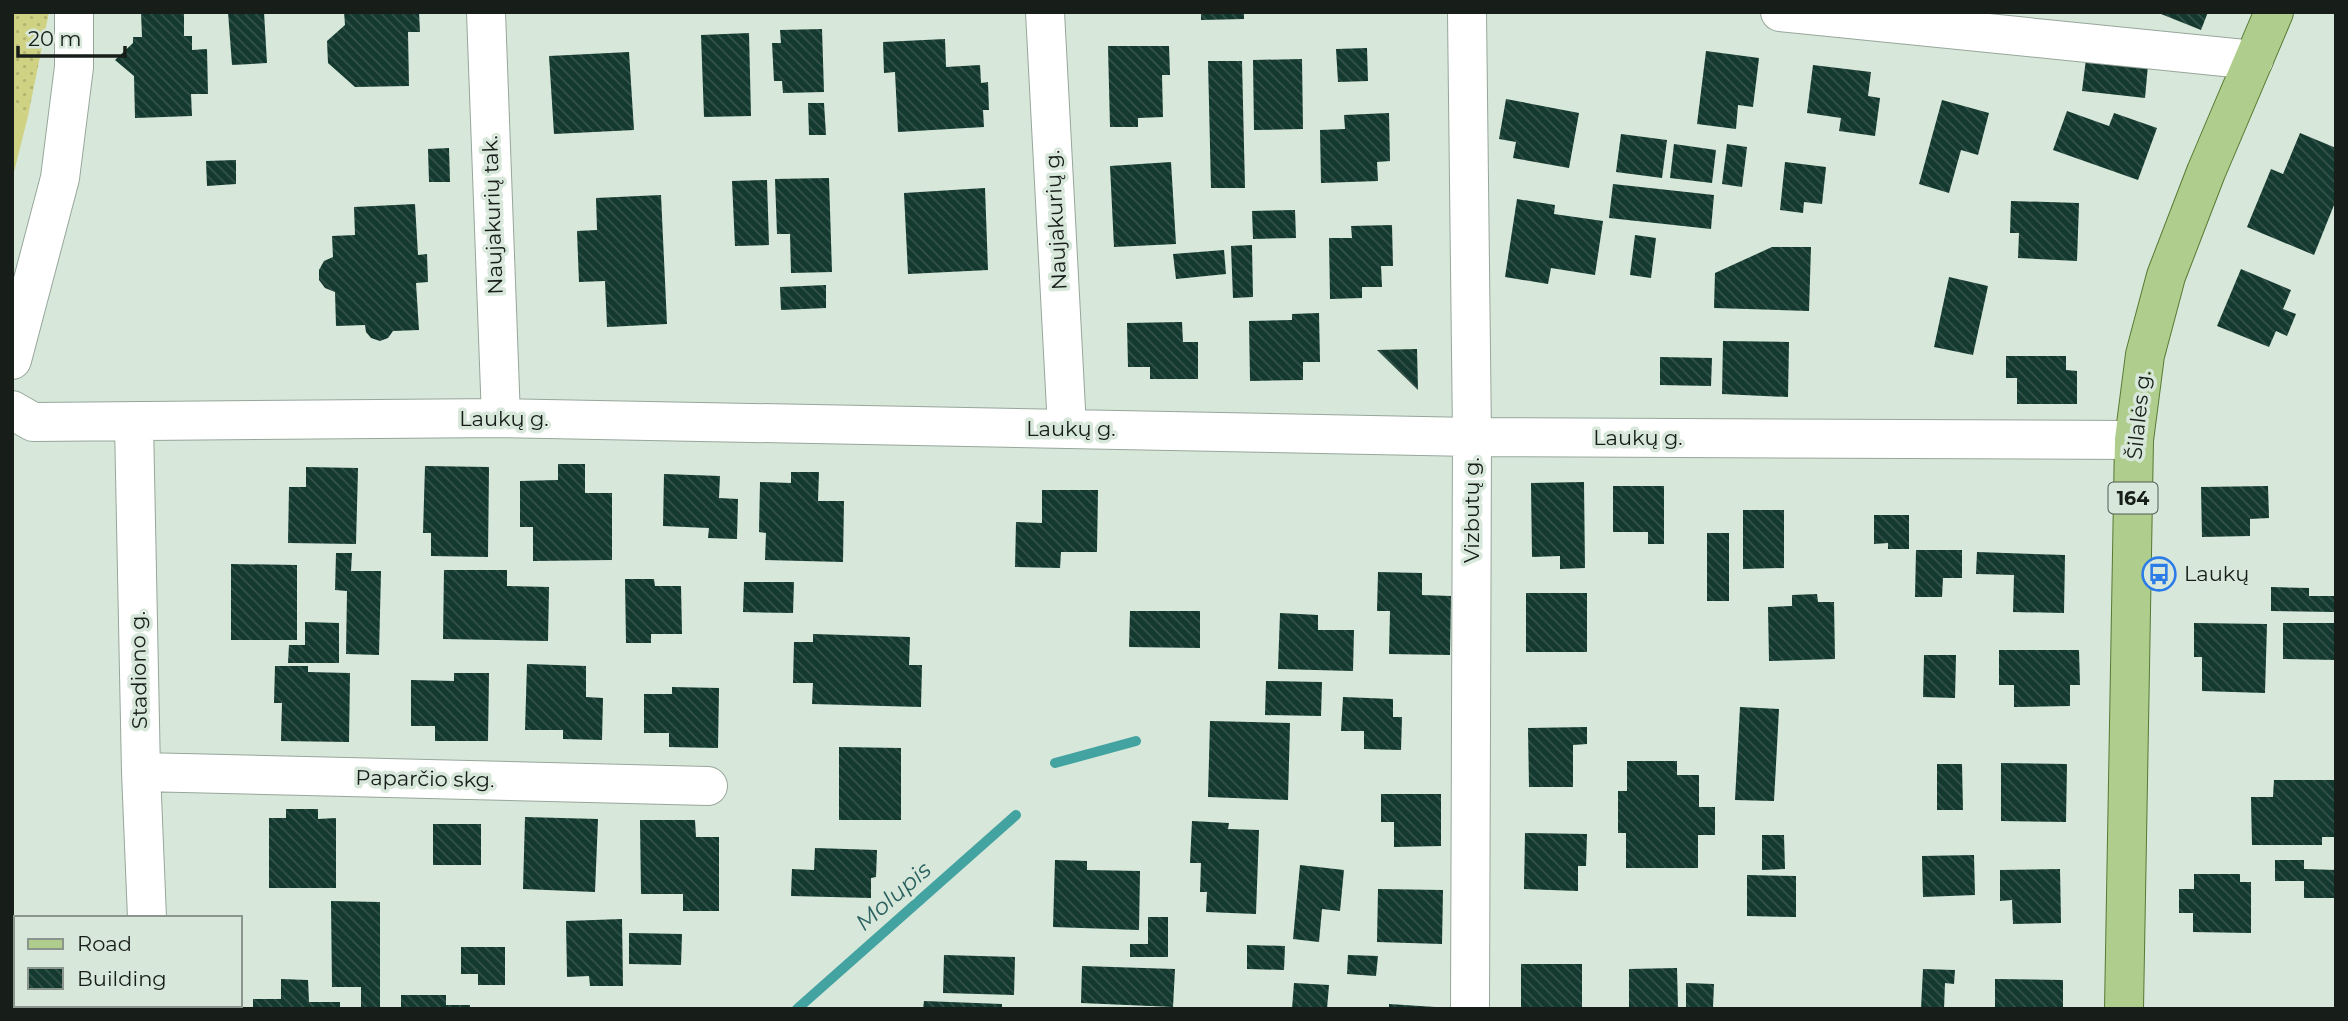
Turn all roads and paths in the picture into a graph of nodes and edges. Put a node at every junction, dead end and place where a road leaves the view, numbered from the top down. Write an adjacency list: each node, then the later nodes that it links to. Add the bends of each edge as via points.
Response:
1 (74, 12): 8 (street, via 74,67 60,178)
2 (486, 12): 10 (street, Naujakurių tak.)
3 (1045, 12): 12 (street, Naujakurių g.)
4 (1468, 12): 13 (street, Vizbutų g.)
5 (1780, 12): 7 (street)
6 (2274, 12): 7 (main road, Šilalės g. / 164)
7 (2254, 60): 14 (main road, Šilalės g. / 164, via 2166,276 2145,355)
8 (12, 360)
9 (12, 410): 11 (street, Laukų g., via 33,422)
10 (501, 418): 11 (street, Laukų g.); 12 (street, Laukų g.)
11 (134, 423): 15 (street, Stadiono g.)
12 (1067, 428): 13 (street, Laukų g.)
13 (1472, 437): 14 (street, Laukų g.); 18 (street, Vizbutų g.)
14 (2134, 440): 19 (main road, Šilalės g. / 164)
15 (141, 772): 16 (street, Paparčio skg.); 17 (street, Stadiono g.)
16 (708, 786)
17 (147, 916)
18 (1470, 1009)
19 (2124, 1009)

